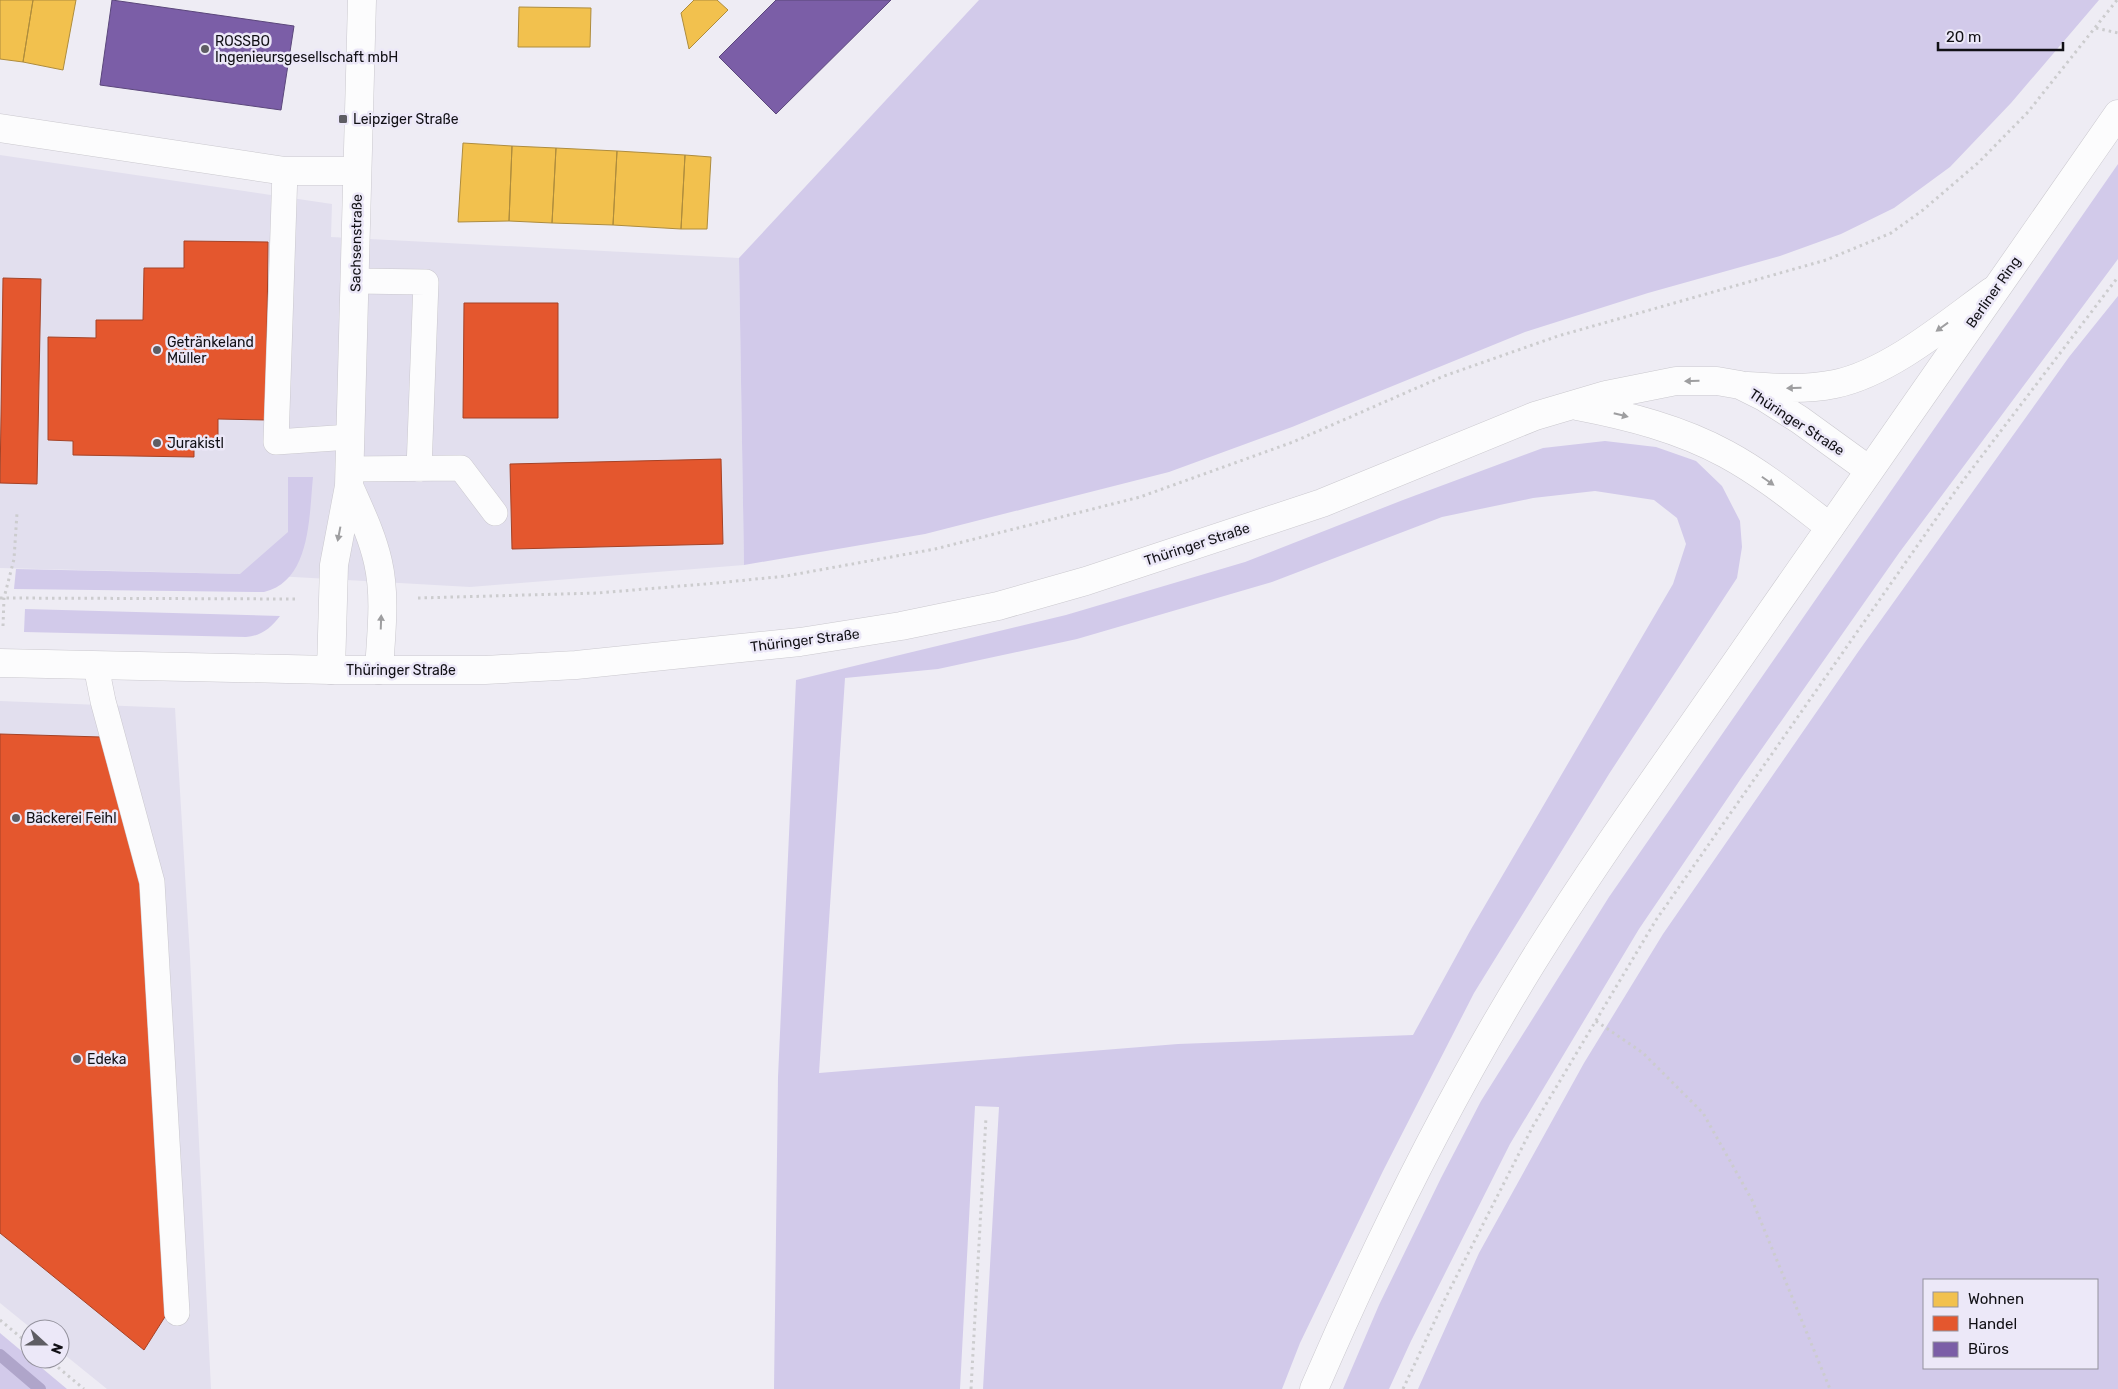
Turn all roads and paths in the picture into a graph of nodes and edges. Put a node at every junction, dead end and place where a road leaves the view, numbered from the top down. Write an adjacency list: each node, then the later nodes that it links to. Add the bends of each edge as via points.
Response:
1 (362, 0): 8 (street, Sachsenstraße)
2 (2117, 0): 3 (path)
3 (2096, 28): 4 (path); 23 (path, via 2028,112 1979,162 1923,210 1890,232 1826,260 1558,336 1444,376 1293,442 1140,497 935,548 786,576 598,592)
4 (2118, 33)
5 (2118, 114): 11 (street, Berliner Ring)
6 (0, 128): 7 (street)
7 (285, 171): 8 (street); 14 (lane, via 276,442)
8 (357, 171): 10 (street, Sachsenstraße)
9 (2118, 277): 29 (path, via 1954,494 1656,920)
10 (356, 281): 14 (street, Sachsenstraße); 15 (lane, via 426,282)
11 (1996, 288): 12 (street, one-way to 12, via 1914,346 1858,376 1836,384 1809,387); 16 (street, Berliner Ring)
12 (1740, 385): 13 (street, Thüringer Straße, one-way to 13, via 1718,381 1676,381); 16 (street, Thüringer Straße, via 1800,420)
13 (1574, 405): 20 (street, Thüringer Straße, one-way to 20, via 1619,414 1694,438 1752,469); 28 (street, Thüringer Straße, via 1535,416 1322,502 1086,582 998,606 901,626 790,643 576,665 485,670)
14 (350, 437): 17 (street, Sachsenstraße)
15 (419, 469): 17 (lane); 19 (lane, via 461,468)
16 (1869, 470): 20 (street, Berliner Ring)
17 (349, 477): 27 (street, Sachsenstraße, one-way to 27, via 333,574); 28 (street, Sachsenstraße, one-way to 17, via 382,598 378,564)
18 (17, 513): 21 (path, via 14,559)
19 (495, 513)
20 (1830, 527): 37 (street, Berliner Ring, via 1532,964 1481,1050 1413,1177)
21 (2, 598): 22 (path); 24 (path)
22 (298, 598)
23 (418, 598)
24 (2, 634)
25 (0, 663): 26 (street, Thüringer Straße)
26 (96, 666): 27 (street, Thüringer Straße); 31 (lane, via 152,882)
27 (331, 670): 28 (street, Thüringer Straße)
28 (379, 670)
29 (1596, 1021): 38 (path, via 1533,1126); 39 (path, via 1643,1053 1703,1113 1752,1200)
30 (986, 1117): 36 (path)
31 (177, 1312)
32 (0, 1320): 33 (path)
33 (20, 1336)
34 (60, 1369): 35 (path)
35 (84, 1389)
36 (971, 1389)
37 (1314, 1389)
38 (1403, 1389)
39 (1830, 1389)

